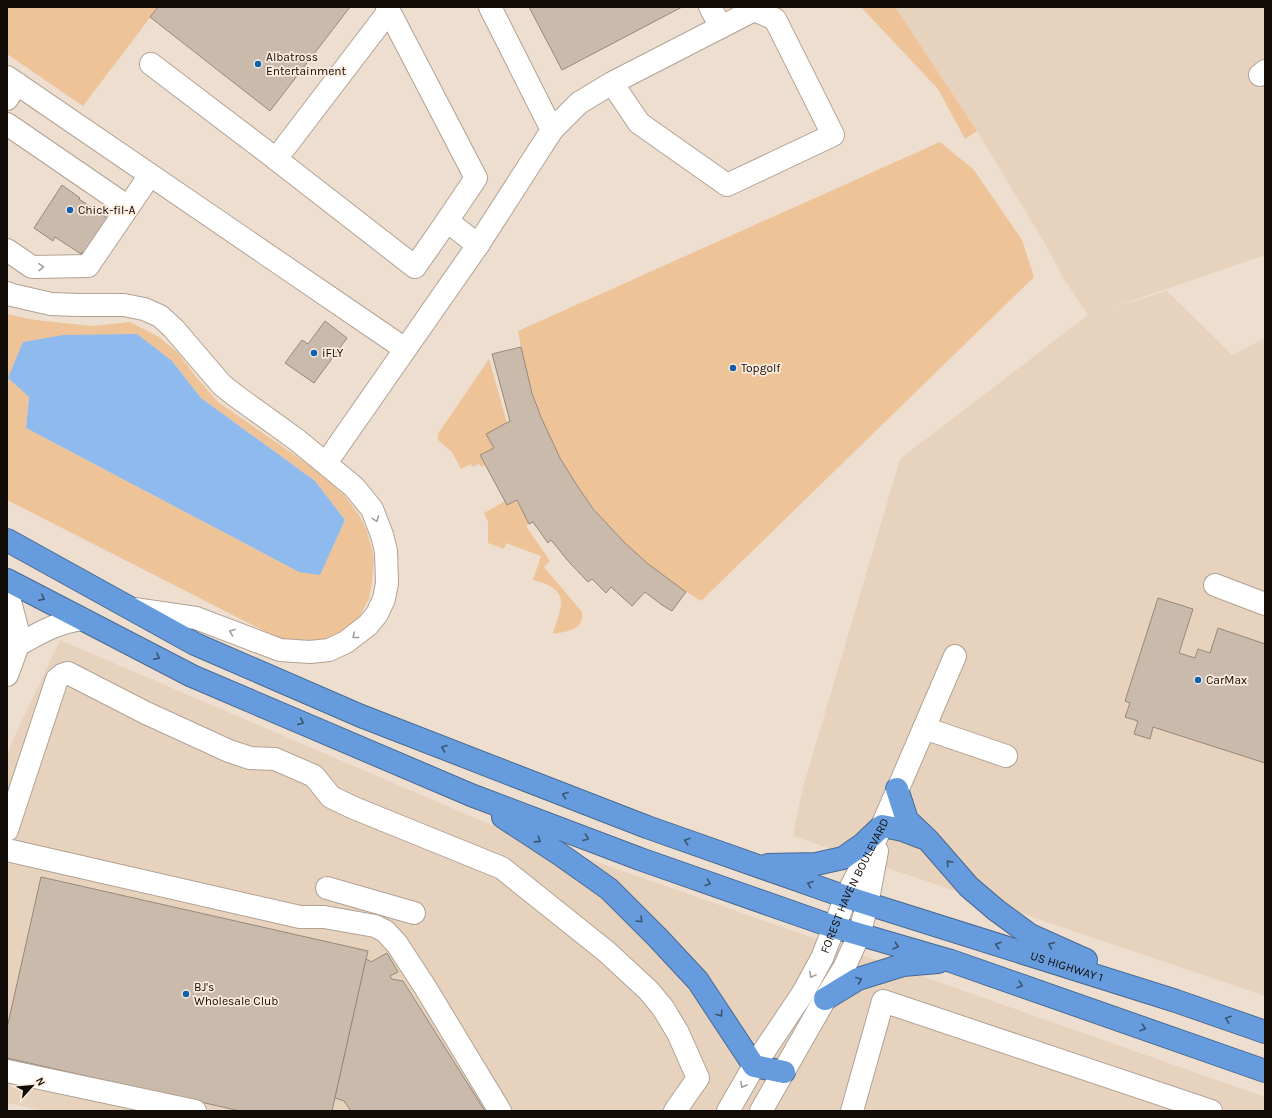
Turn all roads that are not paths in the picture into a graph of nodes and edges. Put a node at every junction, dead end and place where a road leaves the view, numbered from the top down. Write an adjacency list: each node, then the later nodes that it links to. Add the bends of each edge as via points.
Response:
1 (490, 7): 9 (street)
2 (710, 7): 4 (street)
3 (388, 9): 10 (street); 13 (street, via 476,178)
4 (721, 27): 6 (street); 6 (street, via 754,10 775,19 833,134 727,185 639,123)
5 (151, 64): 10 (street)
6 (612, 83): 9 (street, via 579,103)
7 (10, 87): 11 (street)
8 (7, 124): 12 (street)
9 (552, 130): 14 (street)
10 (276, 159): 13 (street, via 415,267)
11 (150, 175): 12 (street); 17 (street)
12 (128, 207): 15 (street, one-way to 12, via 32,267 88,266)
13 (447, 221): 14 (street)
14 (478, 245): 17 (street)
15 (7, 250)
16 (7, 293): 18 (street, via 51,304 124,305 144,309 160,316 179,334 222,385)
17 (406, 349): 18 (street)
18 (326, 463): 24 (street, one-way to 24, via 354,487 372,509 386,551 387,583 384,599 368,625 346,642 329,650 280,650 196,618)
19 (7, 540): 24 (highway, US HIGHWAY 1)
20 (7, 580): 25 (highway, one-way to 25)
21 (1215, 585): 23 (street)
22 (7, 590): 26 (street, via 17,628)
23 (1265, 604)
24 (133, 609): 37 (highway, US HIGHWAY 1, one-way to 24, via 647,827 361,716 195,644)
25 (82, 618): 26 (street, via 40,632); 32 (highway, one-way to 32, via 192,676)
26 (18, 645): 28 (street)
27 (955, 656): 29 (street)
28 (7, 675)
29 (924, 728): 30 (street); 31 (street)
30 (1006, 756)
31 (897, 789): 33 (street); 35 (highway, via 907,820)
32 (471, 795): 42 (highway, one-way to 42, via 640,859); 48 (highway, one-way to 48, via 609,889 698,981)
33 (882, 826): 35 (highway, via 903,830); 37 (highway, via 843,858 816,864); 39 (street, FOREST HAVEN BOULEVARD); 40 (street, FOREST HAVEN BOULEVARD)
34 (7, 830): 54 (street, via 57,679 68,673 229,751 250,758 275,759 314,776 331,797 502,868 607,952 649,991 663,1008 678,1033 698,1078)
35 (928, 840): 46 (highway, one-way to 35, via 1030,936 969,887)
36 (7, 850): 53 (street, via 300,917 324,917 375,926 385,931 397,944 425,987)
37 (755, 865): 39 (highway, US HIGHWAY 1, one-way to 37)
38 (327, 888): 41 (street)
39 (846, 897): 40 (highway, US HIGHWAY 1); 42 (street, FOREST HAVEN BOULEVARD)
40 (868, 905): 43 (street, FOREST HAVEN BOULEVARD); 46 (highway, US HIGHWAY 1, one-way to 40)
41 (414, 913)
42 (834, 927): 43 (highway); 48 (street, FOREST HAVEN BOULEVARD, one-way to 48, via 822,958 803,993)
43 (859, 935): 44 (highway, one-way to 44); 45 (street, FOREST HAVEN BOULEVARD, via 844,968)
44 (952, 961): 45 (highway, one-way to 44, via 858,979 903,965); 50 (highway, one-way to 50)
45 (825, 999): 51 (street, FOREST HAVEN BOULEVARD)
46 (1176, 1001): 47 (highway, US HIGHWAY 1, one-way to 46)
47 (1265, 1032)
48 (754, 1066): 51 (highway); 55 (street, FOREST HAVEN BOULEVARD, one-way to 55)
49 (7, 1071): 52 (street)
50 (1265, 1071)
51 (784, 1072): 56 (street, FOREST HAVEN BOULEVARD)
52 (194, 1111)
53 (500, 1111)
54 (675, 1111)
55 (728, 1111)
56 (762, 1111)
57 (852, 1111): 58 (street, via 883,1001)
58 (1211, 1111)

